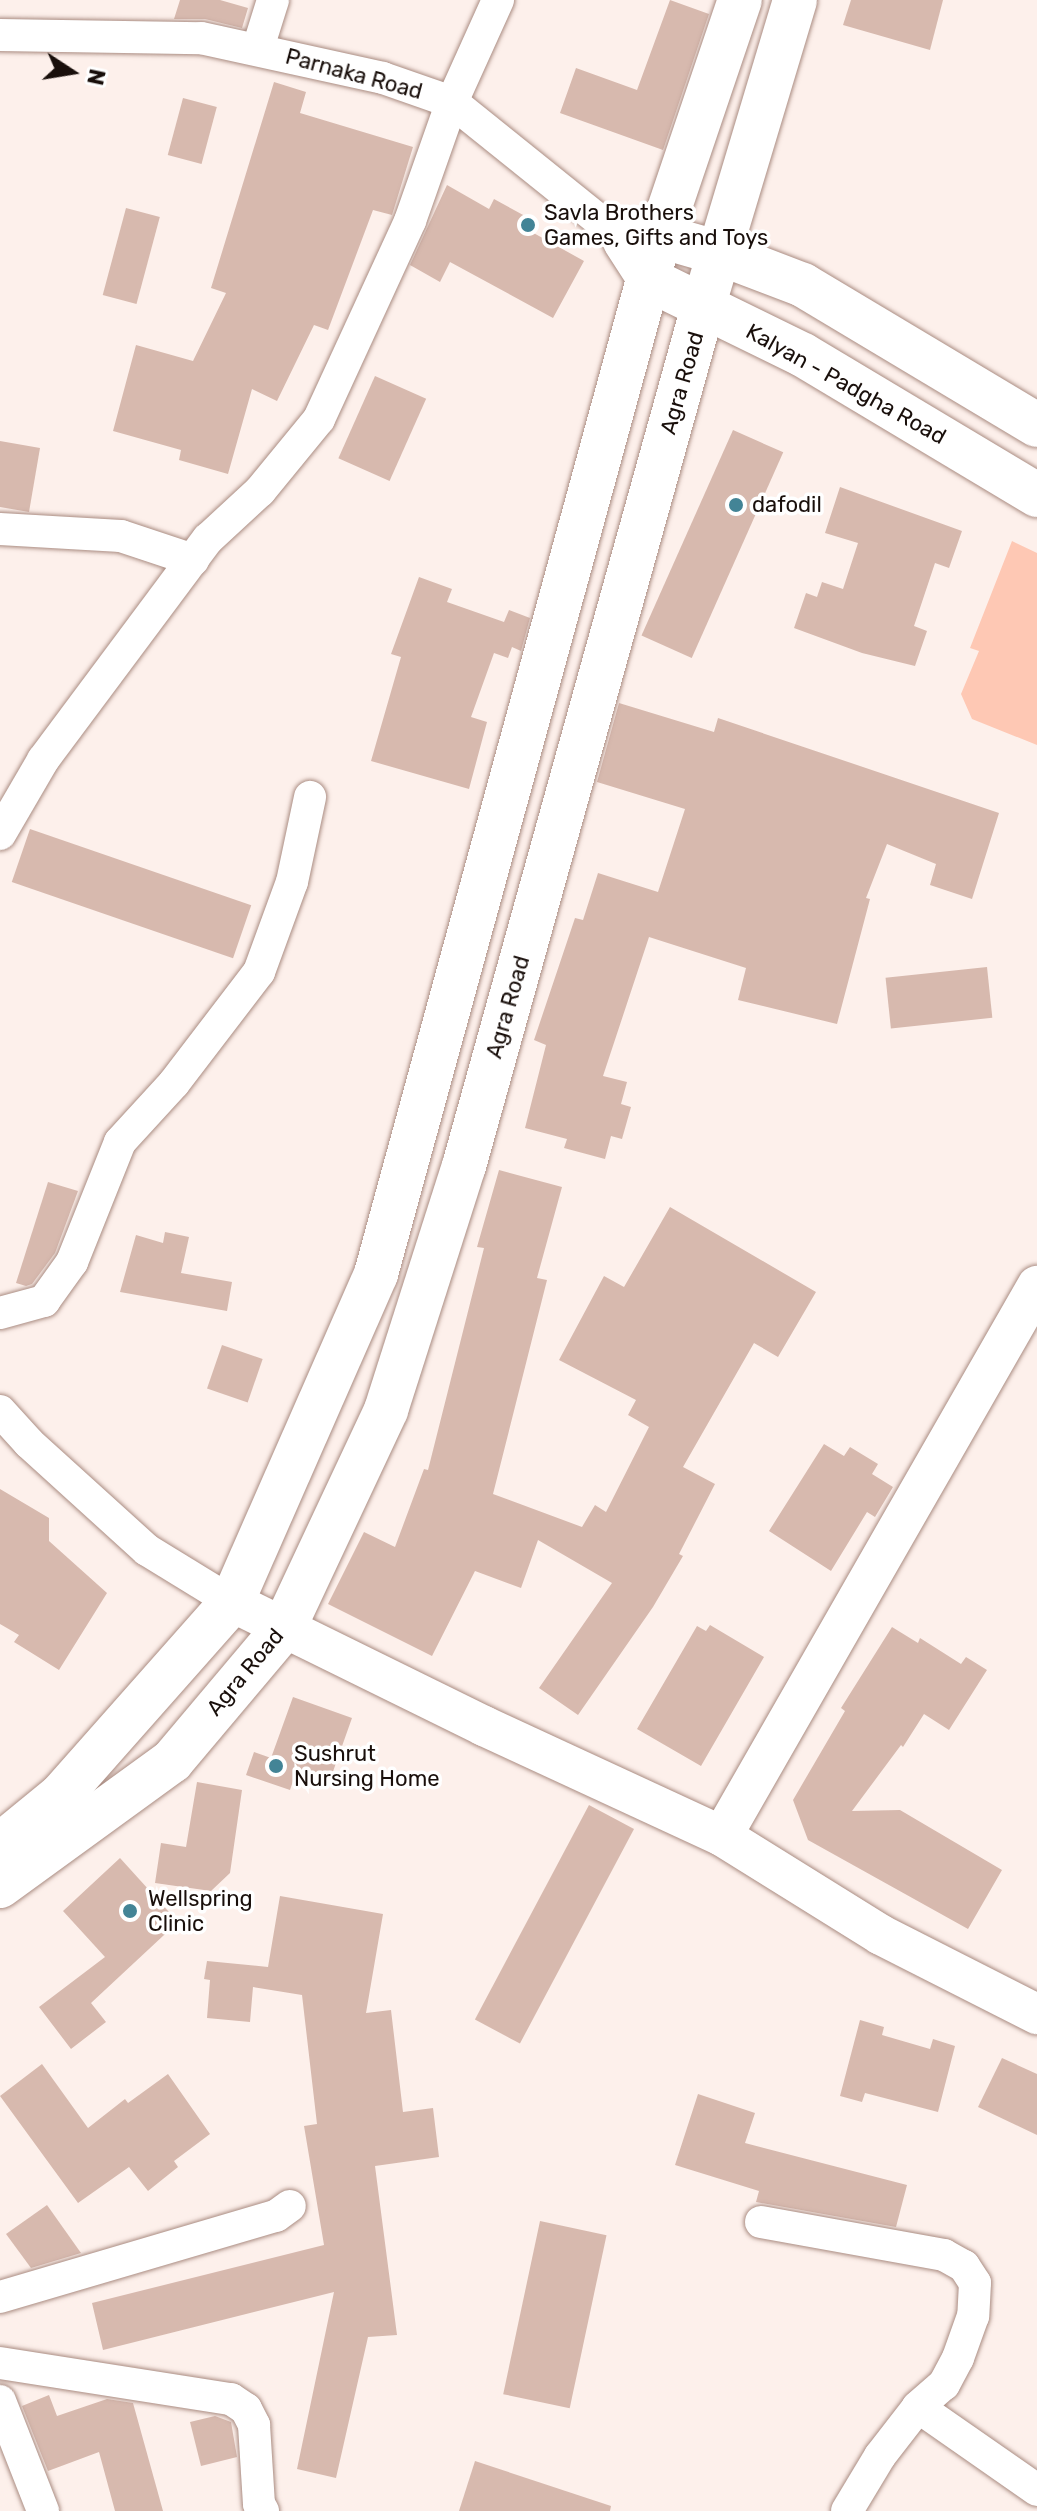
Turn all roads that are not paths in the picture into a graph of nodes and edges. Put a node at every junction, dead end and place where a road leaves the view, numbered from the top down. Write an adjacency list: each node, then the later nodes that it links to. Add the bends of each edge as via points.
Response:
1 (273, 0): 6 (street)
2 (498, 0): 7 (street)
3 (740, 0): 8 (main road)
4 (795, 0): 9 (main road, Agra Road)
5 (0, 35): 6 (street, Parnaka Road, via 201,38)
6 (258, 48): 7 (street, Parnaka Road, via 383,78)
7 (452, 102): 8 (street, Parnaka Road); 16 (street, via 410,221 319,419)
8 (642, 239): 9 (main road); 10 (main road)
9 (719, 253): 11 (main road, Agra Road); 12 (main road, via 803,285)
10 (650, 280): 11 (main road, Kalyan - Padgha Road); 22 (main road, via 376,1274)
11 (703, 307): 13 (main road, Kalyan - Padgha Road, via 803,355); 23 (main road, Agra Road, via 441,1237 386,1410)
12 (1036, 424): 13 (main road)
13 (1000, 471): 14 (main road, Kalyan - Padgha Road)
14 (1037, 495)
15 (0, 529): 16 (street, via 121,536)
16 (193, 560): 18 (street, via 43,760)
17 (310, 797): 20 (street, via 292,882 259,972 174,1083 120,1142 72,1262 44,1301)
18 (0, 834)
19 (1037, 1286): 24 (street)
20 (0, 1313)
21 (0, 1411): 22 (street, via 147,1550)
22 (232, 1602): 23 (street); 25 (main road, via 61,1795)
23 (284, 1628): 24 (street); 26 (main road, Agra Road, via 172,1761)
24 (722, 1836): 27 (street, via 881,1935)
25 (0, 1845)
26 (0, 1886)
27 (1037, 2014)
28 (290, 2206): 30 (street, via 262,2221)
29 (761, 2222): 33 (street, via 944,2255 964,2266 975,2283 973,2316 944,2384)
30 (0, 2297)
31 (0, 2363): 36 (street, via 231,2399 246,2409 254,2425)
32 (0, 2401): 35 (street)
33 (918, 2407): 34 (street); 37 (street)
34 (1037, 2490)
35 (43, 2511)
36 (263, 2511)
37 (847, 2511)

